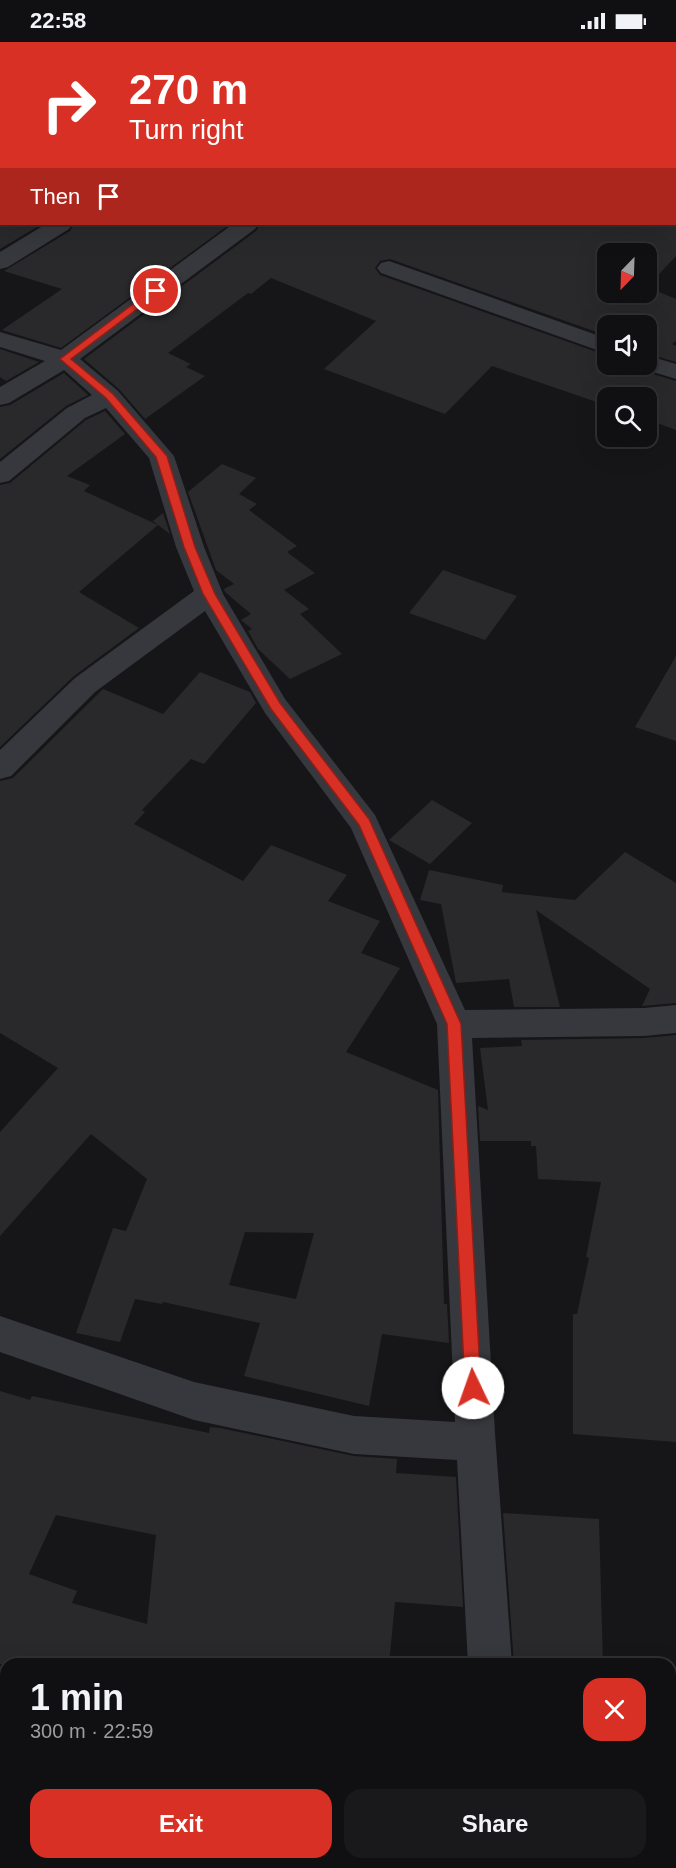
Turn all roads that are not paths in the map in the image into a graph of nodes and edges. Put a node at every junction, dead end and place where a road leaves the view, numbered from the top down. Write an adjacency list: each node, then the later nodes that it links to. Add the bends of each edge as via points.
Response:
1 (59, 225): 3 (street)
2 (246, 225): 7 (street)
3 (0, 262)
4 (389, 268): 6 (street)
5 (0, 339): 7 (street)
6 (597, 343)
7 (65, 359): 10 (street); 11 (street)
8 (657, 366): 9 (street)
9 (676, 372)
10 (109, 396): 12 (street, via 76,413); 13 (street, via 161,456 189,547)
11 (0, 398)
12 (0, 475)
13 (209, 594): 14 (street, via 84,686); 16 (street, via 275,706 364,823)
14 (0, 768)
15 (676, 1019): 16 (street)
16 (454, 1024): 18 (street)
17 (0, 1334): 18 (street, via 194,1401 354,1435)
18 (476, 1442): 19 (street)
19 (490, 1658)

